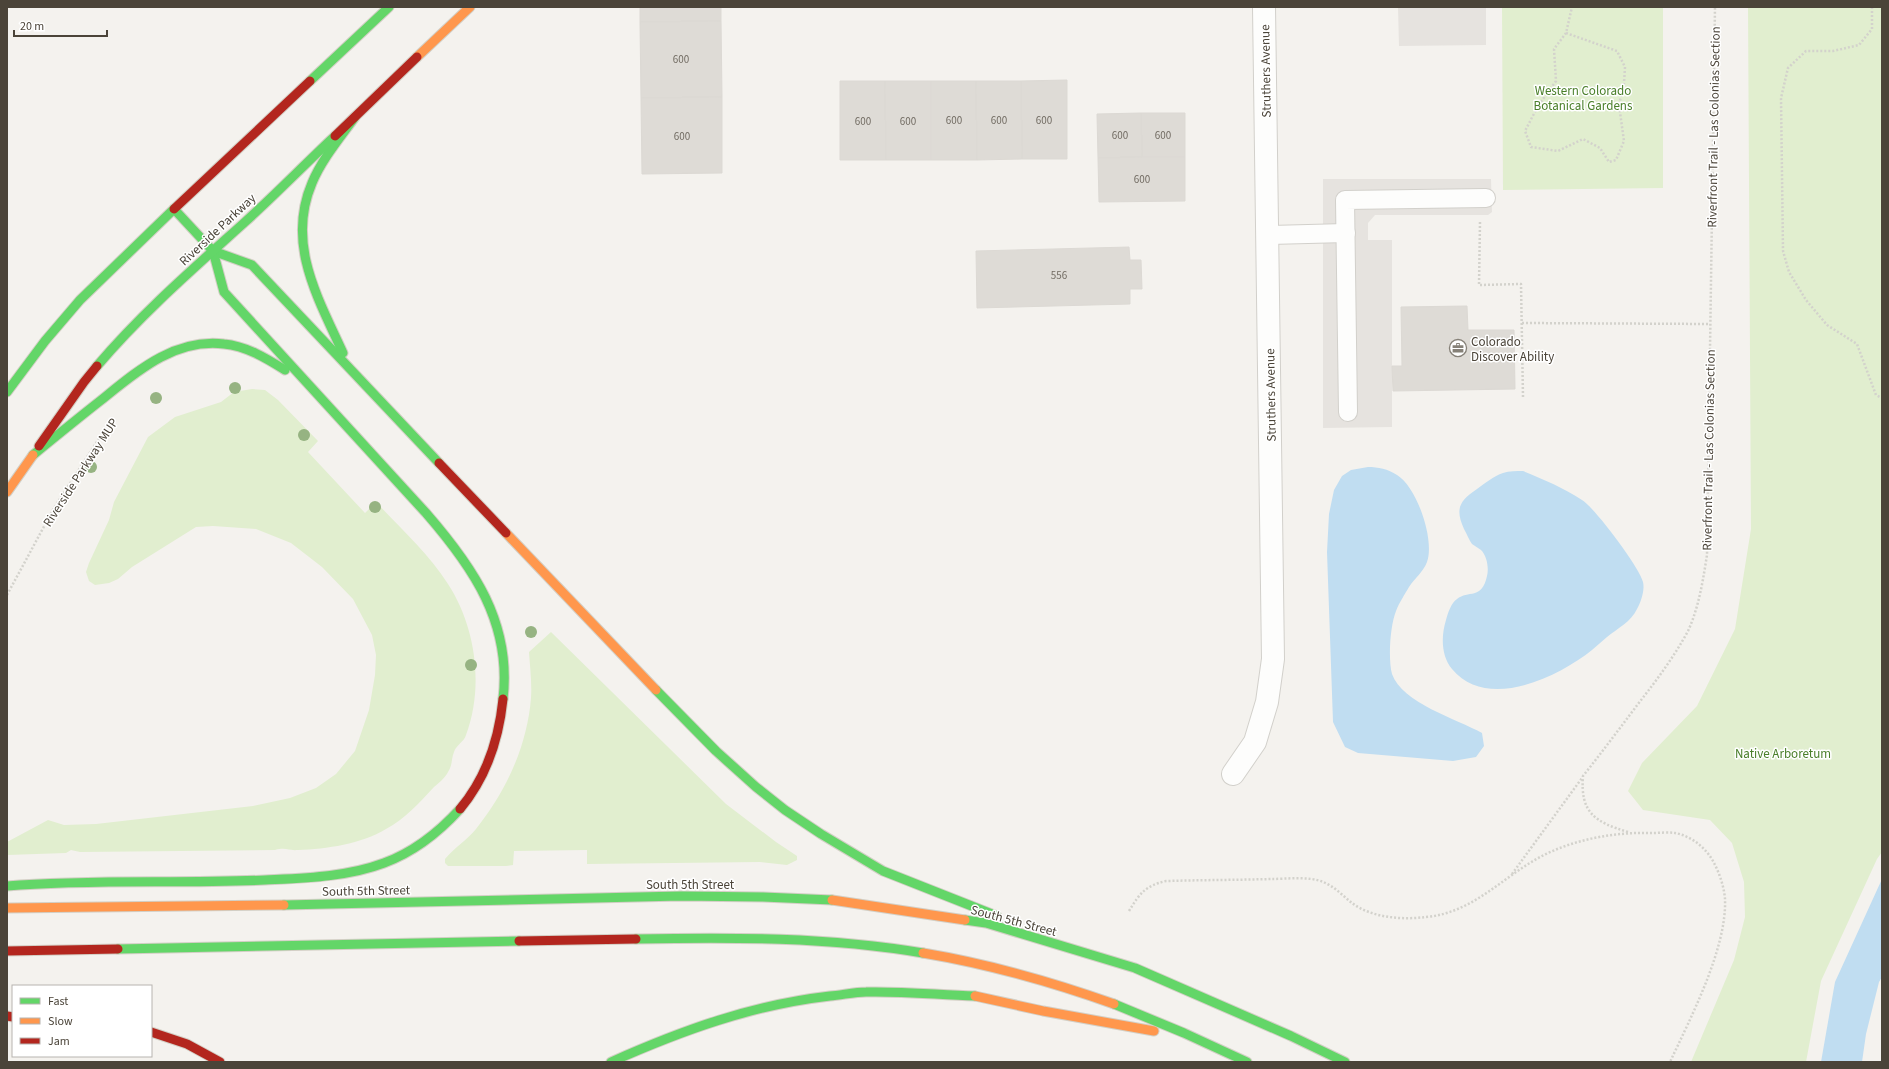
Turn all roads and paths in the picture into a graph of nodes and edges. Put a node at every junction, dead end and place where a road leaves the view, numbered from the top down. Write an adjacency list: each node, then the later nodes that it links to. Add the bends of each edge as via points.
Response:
1 (390, 7): 10 (main road)
2 (470, 7): 8 (main road, Riverside Parkway)
3 (1264, 7): 12 (street, Struthers Avenue)
4 (1572, 7): 7 (path)
5 (1715, 7): 15 (path, Riverfront Trail - Las Colonias Section)
6 (1872, 7): 20 (path, via 1872,30 1859,45 1833,51 1806,51 1788,68 1782,98 1783,251 1789,272 1806,300 1827,325 1857,344 1876,395)
7 (1566, 33): 7 (path, via 1554,49 1556,81 1538,106 1525,131 1531,147 1558,151 1583,139 1600,148 1609,162 1616,160 1624,141 1618,104 1625,67 1617,51)
8 (355, 117): 13 (main road, Riverside Parkway); 16 (main road, via 312,184 305,203 301,242 307,272)
9 (1483, 198): 11 (lane, via 1345,200); 14 (path, via 1479,284 1521,284)
10 (174, 209): 13 (main road); 18 (main road, via 80,300)
11 (1346, 233): 12 (lane); 21 (lane)
12 (1267, 235): 26 (street, Struthers Avenue, via 1273,659 1267,702 1255,742)
13 (213, 251): 16 (main road, via 252,265); 17 (main road, via 224,292); 23 (main road, Riverside Parkway, via 116,343 84,382)
14 (1522, 323): 15 (path); 19 (path)
15 (1710, 324): 27 (path, Riverfront Trail - Las Colonias Section, via 1707,555 1697,607 1688,630 1674,654)
16 (350, 368): 34 (main road, via 640,674 716,751 785,810 884,871)
17 (307, 383): 23 (main road, via 258,353 236,346 216,343 174,350 121,383); 30 (main road, via 448,537 483,588 494,614 505,668 503,709 495,746 479,783 455,815 426,840 397,857 366,868 328,875 233,882 45,882)
18 (7, 392)
19 (1523, 397)
20 (1882, 398)
21 (1348, 412)
22 (102, 435): 25 (path, Riverside Parkway MUP, via 54,508)
23 (33, 455): 24 (main road, Riverside Parkway)
24 (7, 492)
25 (7, 595)
26 (1233, 774)
27 (1583, 776): 28 (path, via 1582,791 1585,804 1591,813 1607,826); 29 (path, Riverfront Trail - Las Colonias Section)
28 (1628, 832): 29 (path, via 1601,836 1571,845 1542,856); 41 (path, via 1676,833 1694,840 1709,853 1719,872 1724,898 1721,934 1701,996)
29 (1511, 876): 32 (path, via 1468,905 1447,914 1426,917 1399,918 1374,914 1354,904 1323,881 1297,878 1166,881 1152,884 1140,893)
30 (7, 886)
31 (7, 908): 34 (main road, South 5th Street, via 368,904 681,896 829,900 986,923)
32 (1128, 911)
33 (7, 950): 36 (main road, via 690,938 835,943 913,951 987,965 1089,995)
34 (1100, 958): 40 (main road, South 5th Street, via 1135,968)
35 (152, 1032): 37 (main road, via 174,1038)
36 (1200, 1039): 38 (main road, via 1043,1011 980,996 866,992 813,998 709,1022); 39 (main road)
37 (220, 1062)
38 (611, 1062)
39 (1247, 1062)
40 (1345, 1062)
41 (1670, 1062)

